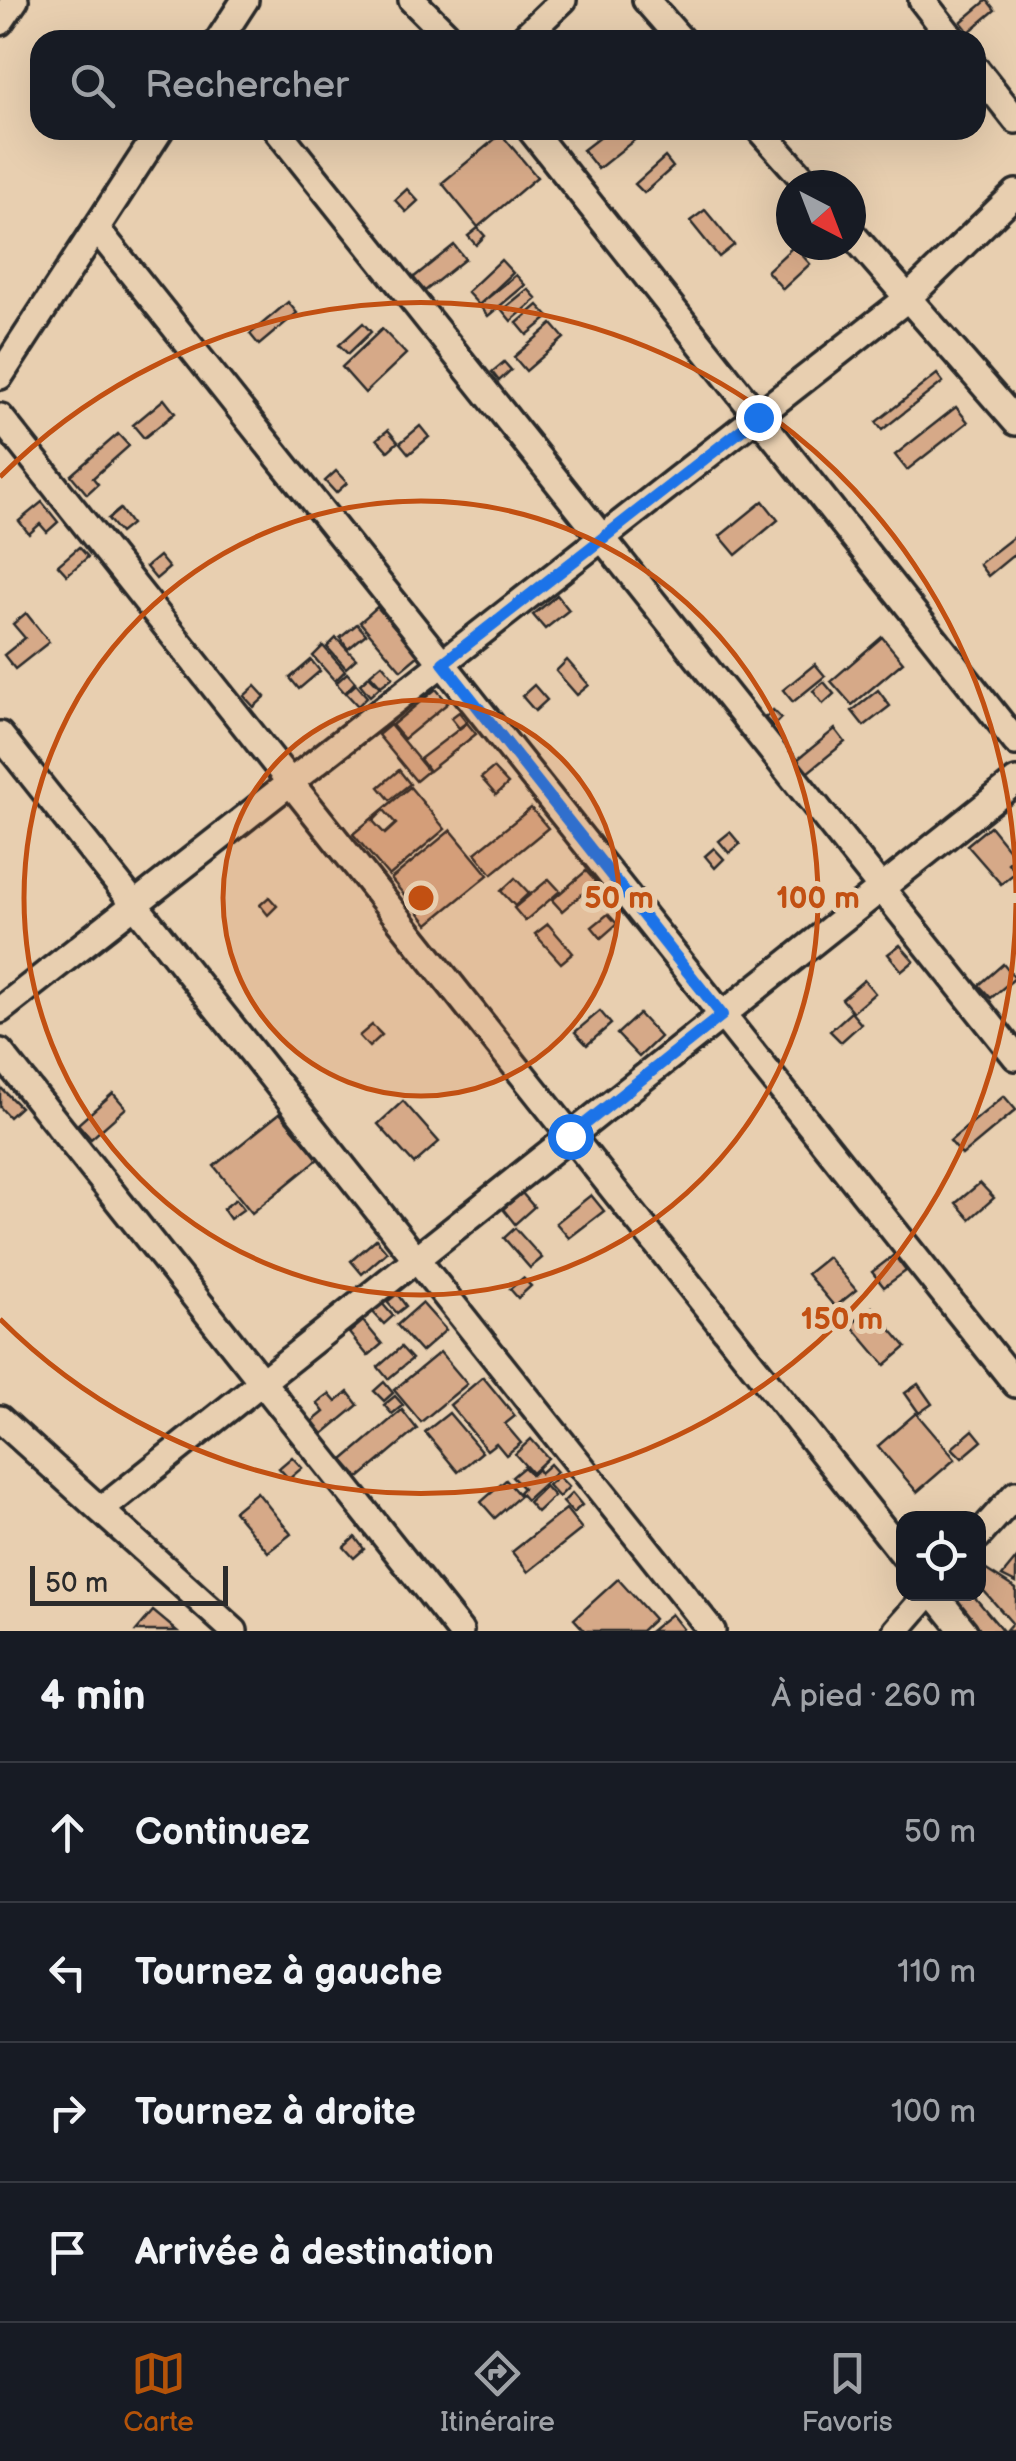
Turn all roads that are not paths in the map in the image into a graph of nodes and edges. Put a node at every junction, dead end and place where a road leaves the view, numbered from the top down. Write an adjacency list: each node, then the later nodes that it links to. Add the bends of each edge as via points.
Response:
1 (15, 0): 7 (street)
2 (245, 0): 8 (street)
3 (412, 0): 9 (street)
4 (563, 0): 10 (street)
5 (646, 0): 11 (street)
6 (922, 0): 12 (street)
7 (0, 22)
8 (226, 30)
9 (442, 30)
10 (532, 30)
11 (673, 30)
12 (945, 30)
13 (986, 82): 14 (street)
14 (1016, 120)
15 (153, 140): 21 (street)
16 (286, 140): 28 (street)
17 (539, 140): 26 (street)
18 (769, 140): 19 (street)
19 (796, 170)
20 (1016, 193): 23 (street)
21 (96, 228): 24 (street); 29 (street)
22 (866, 250): 23 (street)
23 (908, 298): 26 (street); 27 (street)
24 (0, 376)
25 (0, 416): 33 (street)
26 (758, 417): 28 (street); 31 (street)
27 (1016, 422)
28 (603, 538): 29 (street); 34 (street)
29 (443, 663): 33 (street); 37 (street)
30 (0, 735): 35 (street)
31 (1016, 742)
32 (1016, 781): 34 (street)
33 (290, 783): 35 (street); 40 (street)
34 (882, 888): 37 (street); 39 (street)
35 (135, 904): 36 (street); 41 (street)
36 (0, 1010)
37 (722, 1015): 40 (street); 43 (street)
38 (0, 1052): 42 (street)
39 (1016, 1057)
40 (570, 1136): 41 (street); 48 (street)
41 (416, 1259): 42 (street); 53 (street)
42 (262, 1382): 46 (street); 52 (street)
43 (1016, 1384)
44 (0, 1419): 46 (street)
45 (1016, 1494): 47 (street)
46 (101, 1510): 51 (street)
47 (986, 1527)
48 (896, 1545)
49 (924, 1601): 54 (street)
50 (937, 1601): 55 (street)
51 (234, 1631)
52 (460, 1631)
53 (712, 1631)
54 (896, 1631)
55 (964, 1631)

